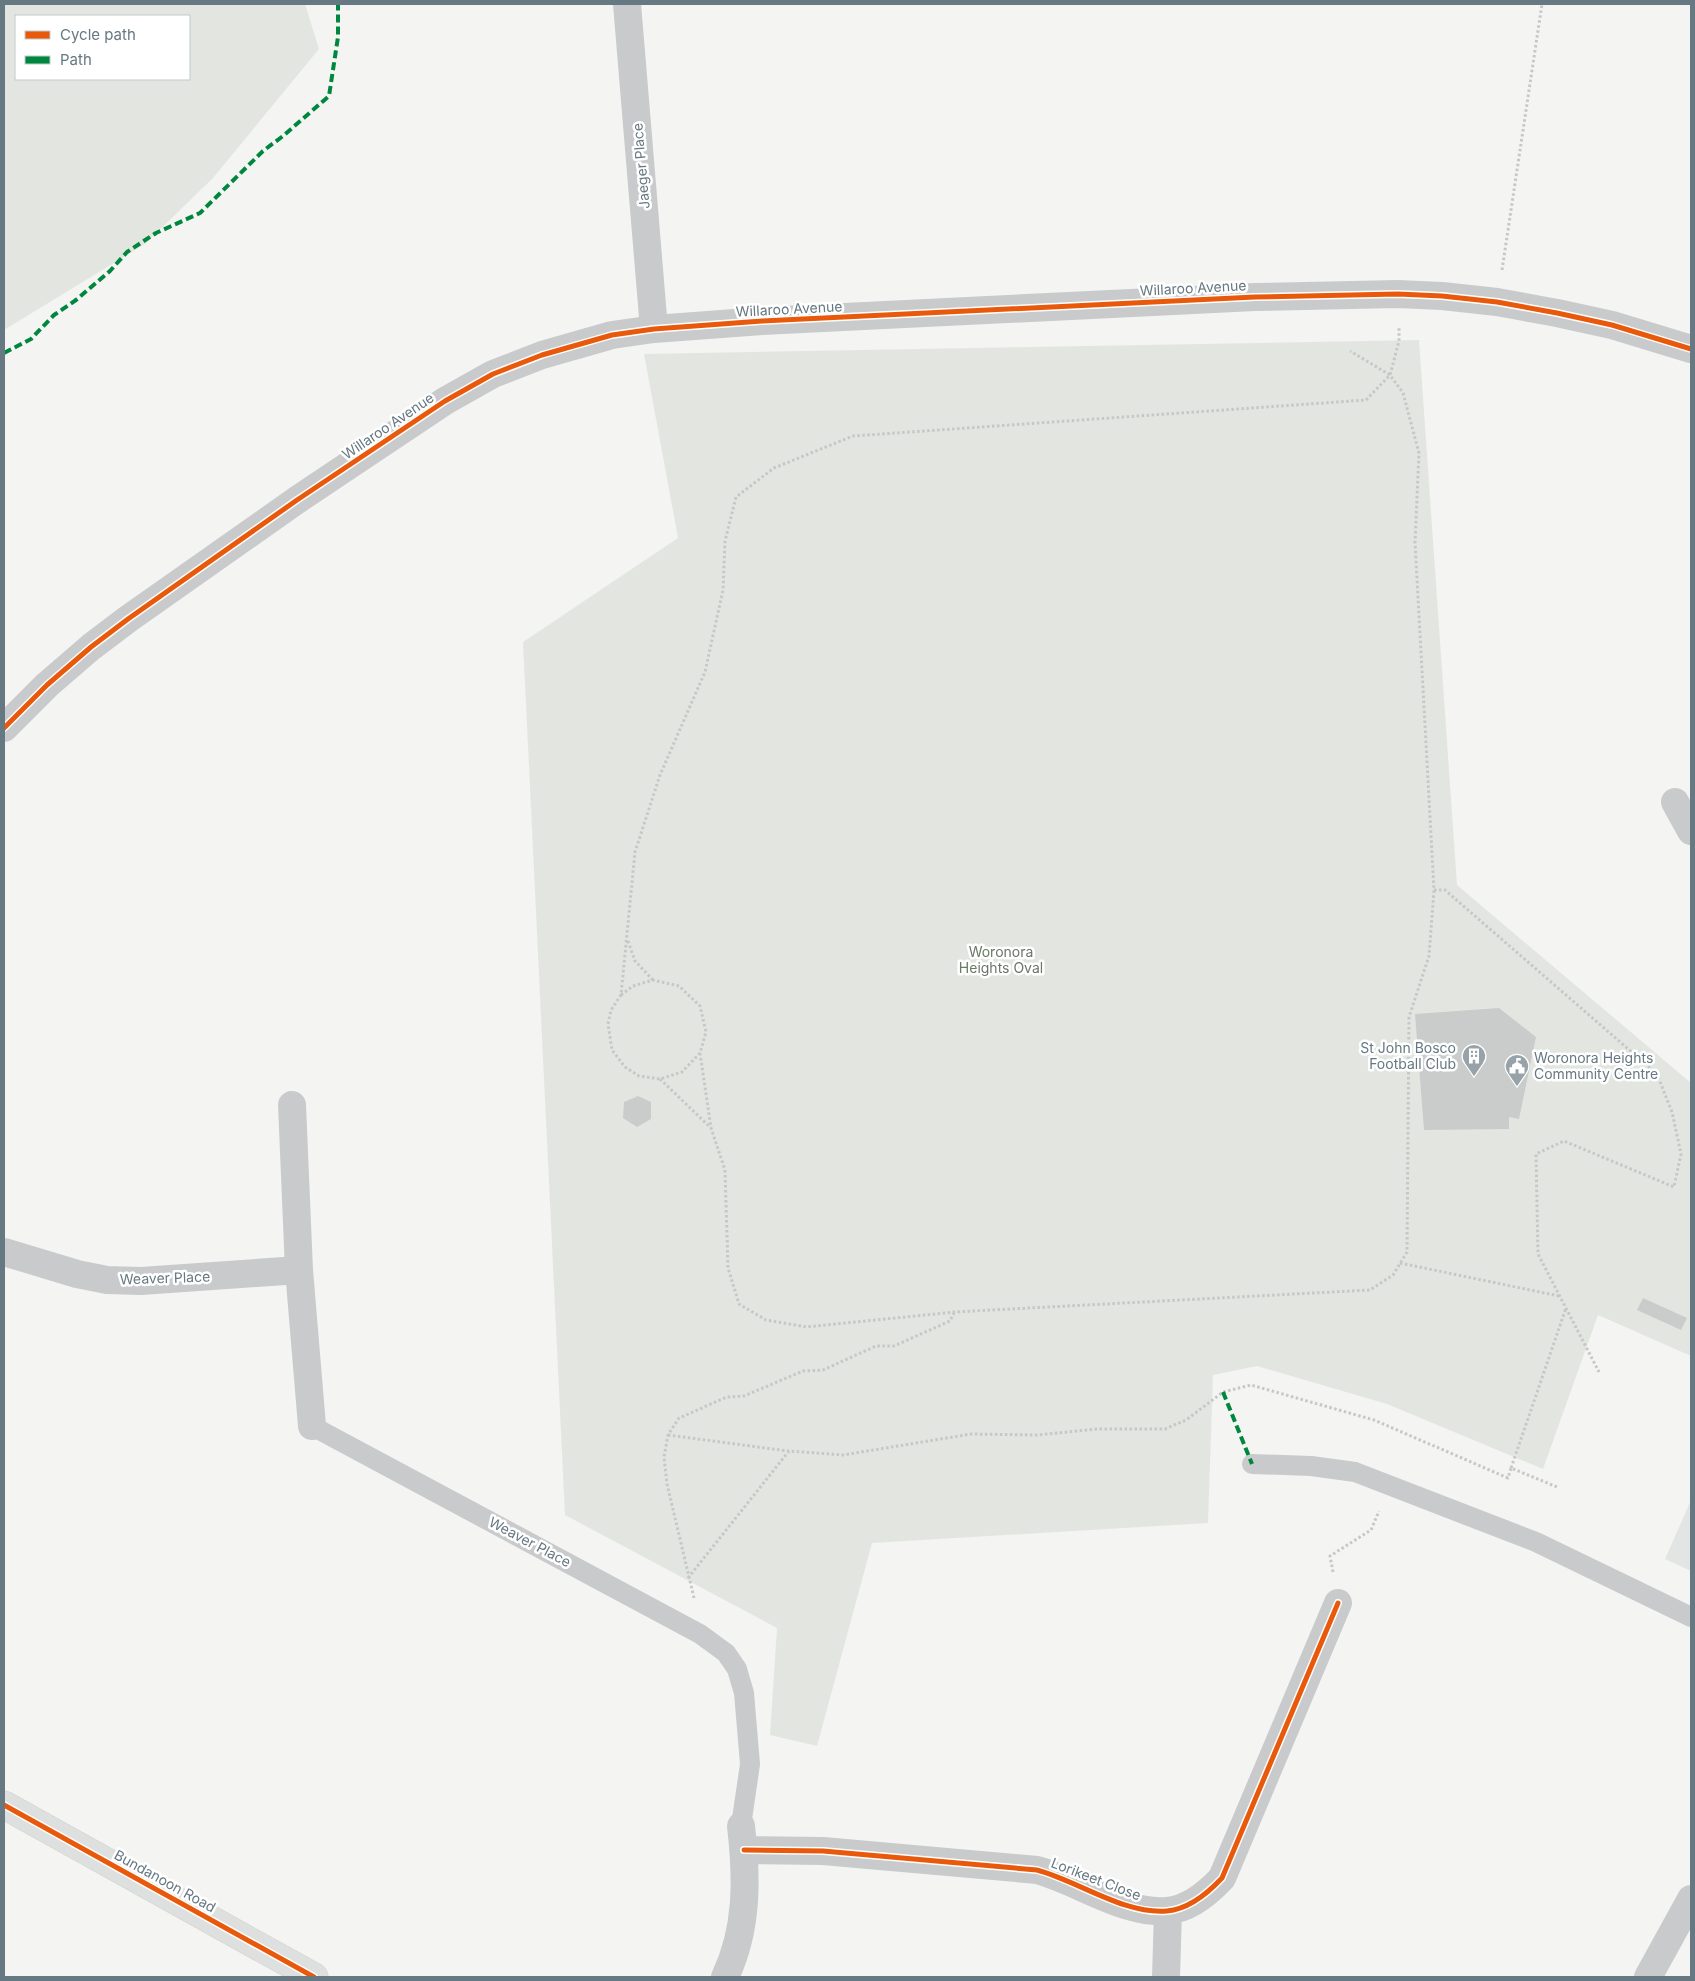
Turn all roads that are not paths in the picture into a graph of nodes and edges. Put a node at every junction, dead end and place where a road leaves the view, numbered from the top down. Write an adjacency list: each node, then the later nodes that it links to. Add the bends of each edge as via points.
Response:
1 (628, 4): 2 (street, Jaeger Place)
2 (654, 329): 3 (street, Willaroo Avenue, via 1215,298 1398,294 1497,302 1612,325); 4 (street, Willaroo Avenue, via 612,335 542,355 494,374 446,401 297,500 128,619 69,666)
3 (1691, 349)
4 (4, 728)
5 (1675, 802): 6 (street)
6 (1691, 831)
7 (292, 1105): 9 (street, Weaver Place)
8 (4, 1252): 9 (street, Weaver Place, via 68,1272 107,1280 141,1281)
9 (299, 1270): 10 (street, Weaver Place)
10 (312, 1426): 15 (lane, Weaver Place, via 700,1634 726,1653 737,1669 744,1693 750,1764)
11 (1252, 1464): 13 (lane, via 1311,1466 1355,1472 1536,1542)
12 (1338, 1603): 17 (street, Lorikeet Close, via 1222,1878 1207,1893)
13 (1691, 1617)
14 (4, 1805): 18 (street, Bundanoon Road)
15 (743, 1838): 17 (street, Lorikeet Close, via 823,1850 1037,1870 1119,1902); 19 (street, via 745,1901 740,1939)
16 (1691, 1899): 21 (street)
17 (1168, 1911): 20 (street)
18 (314, 1977)
19 (725, 1977)
20 (1166, 1977)
21 (1648, 1977)

